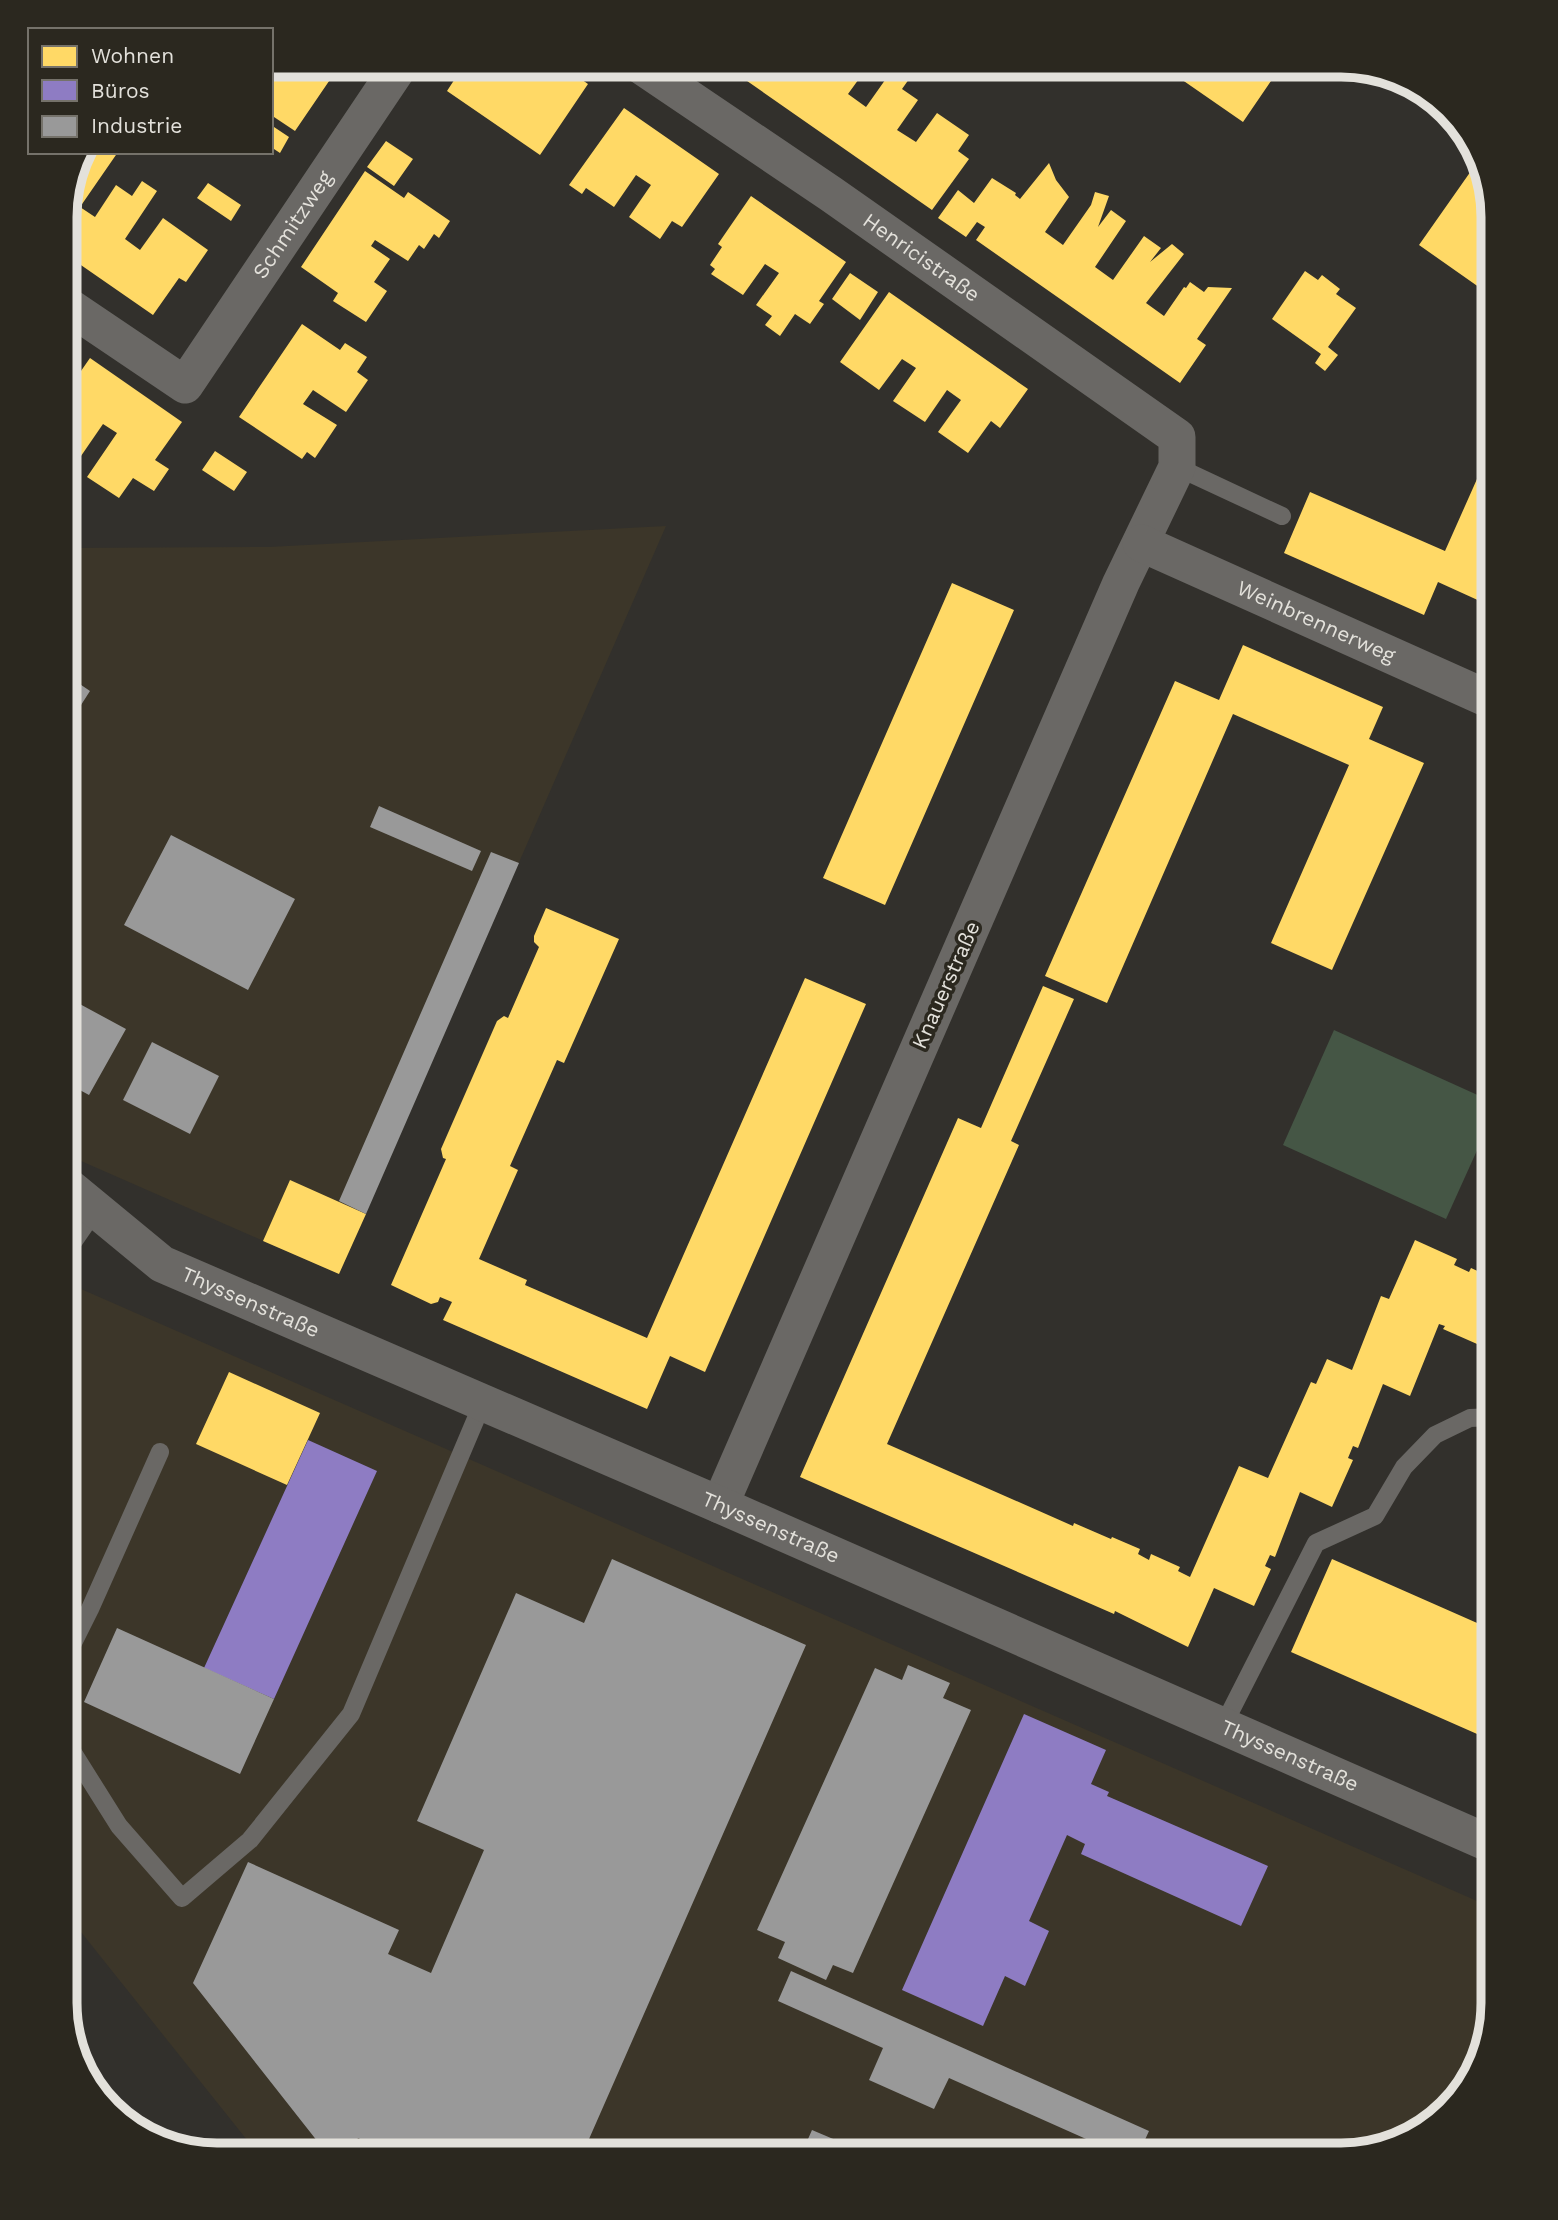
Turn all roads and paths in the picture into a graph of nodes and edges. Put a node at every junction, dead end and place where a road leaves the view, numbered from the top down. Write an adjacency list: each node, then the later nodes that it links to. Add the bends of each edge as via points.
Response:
1 (392, 77): 3 (street, Schmitzweg, via 185,385)
2 (658, 77): 4 (street, Henricistraße, via 831,194)
3 (77, 312)
4 (1177, 452): 5 (lane); 6 (street, Knauerstraße)
5 (1282, 516)
6 (1141, 543): 7 (street, Weinbrennerweg); 14 (street, Knauerstraße)
7 (1481, 696)
8 (77, 1194): 9 (street, Thyssenstraße)
9 (96, 1209): 10 (lane); 11 (street, Thyssenstraße, via 162,1264)
10 (77, 1237)
11 (483, 1402): 14 (street, Thyssenstraße); 17 (lane, via 351,1714 250,1840 183,1898 119,1826)
12 (1481, 1418): 16 (lane, via 1435,1435 1404,1467 1376,1516 1316,1543)
13 (160, 1452): 15 (lane)
14 (720, 1505): 16 (street, Thyssenstraße)
15 (77, 1634)
16 (1223, 1726): 18 (street, Thyssenstraße)
17 (77, 1759)
18 (1481, 1841)

